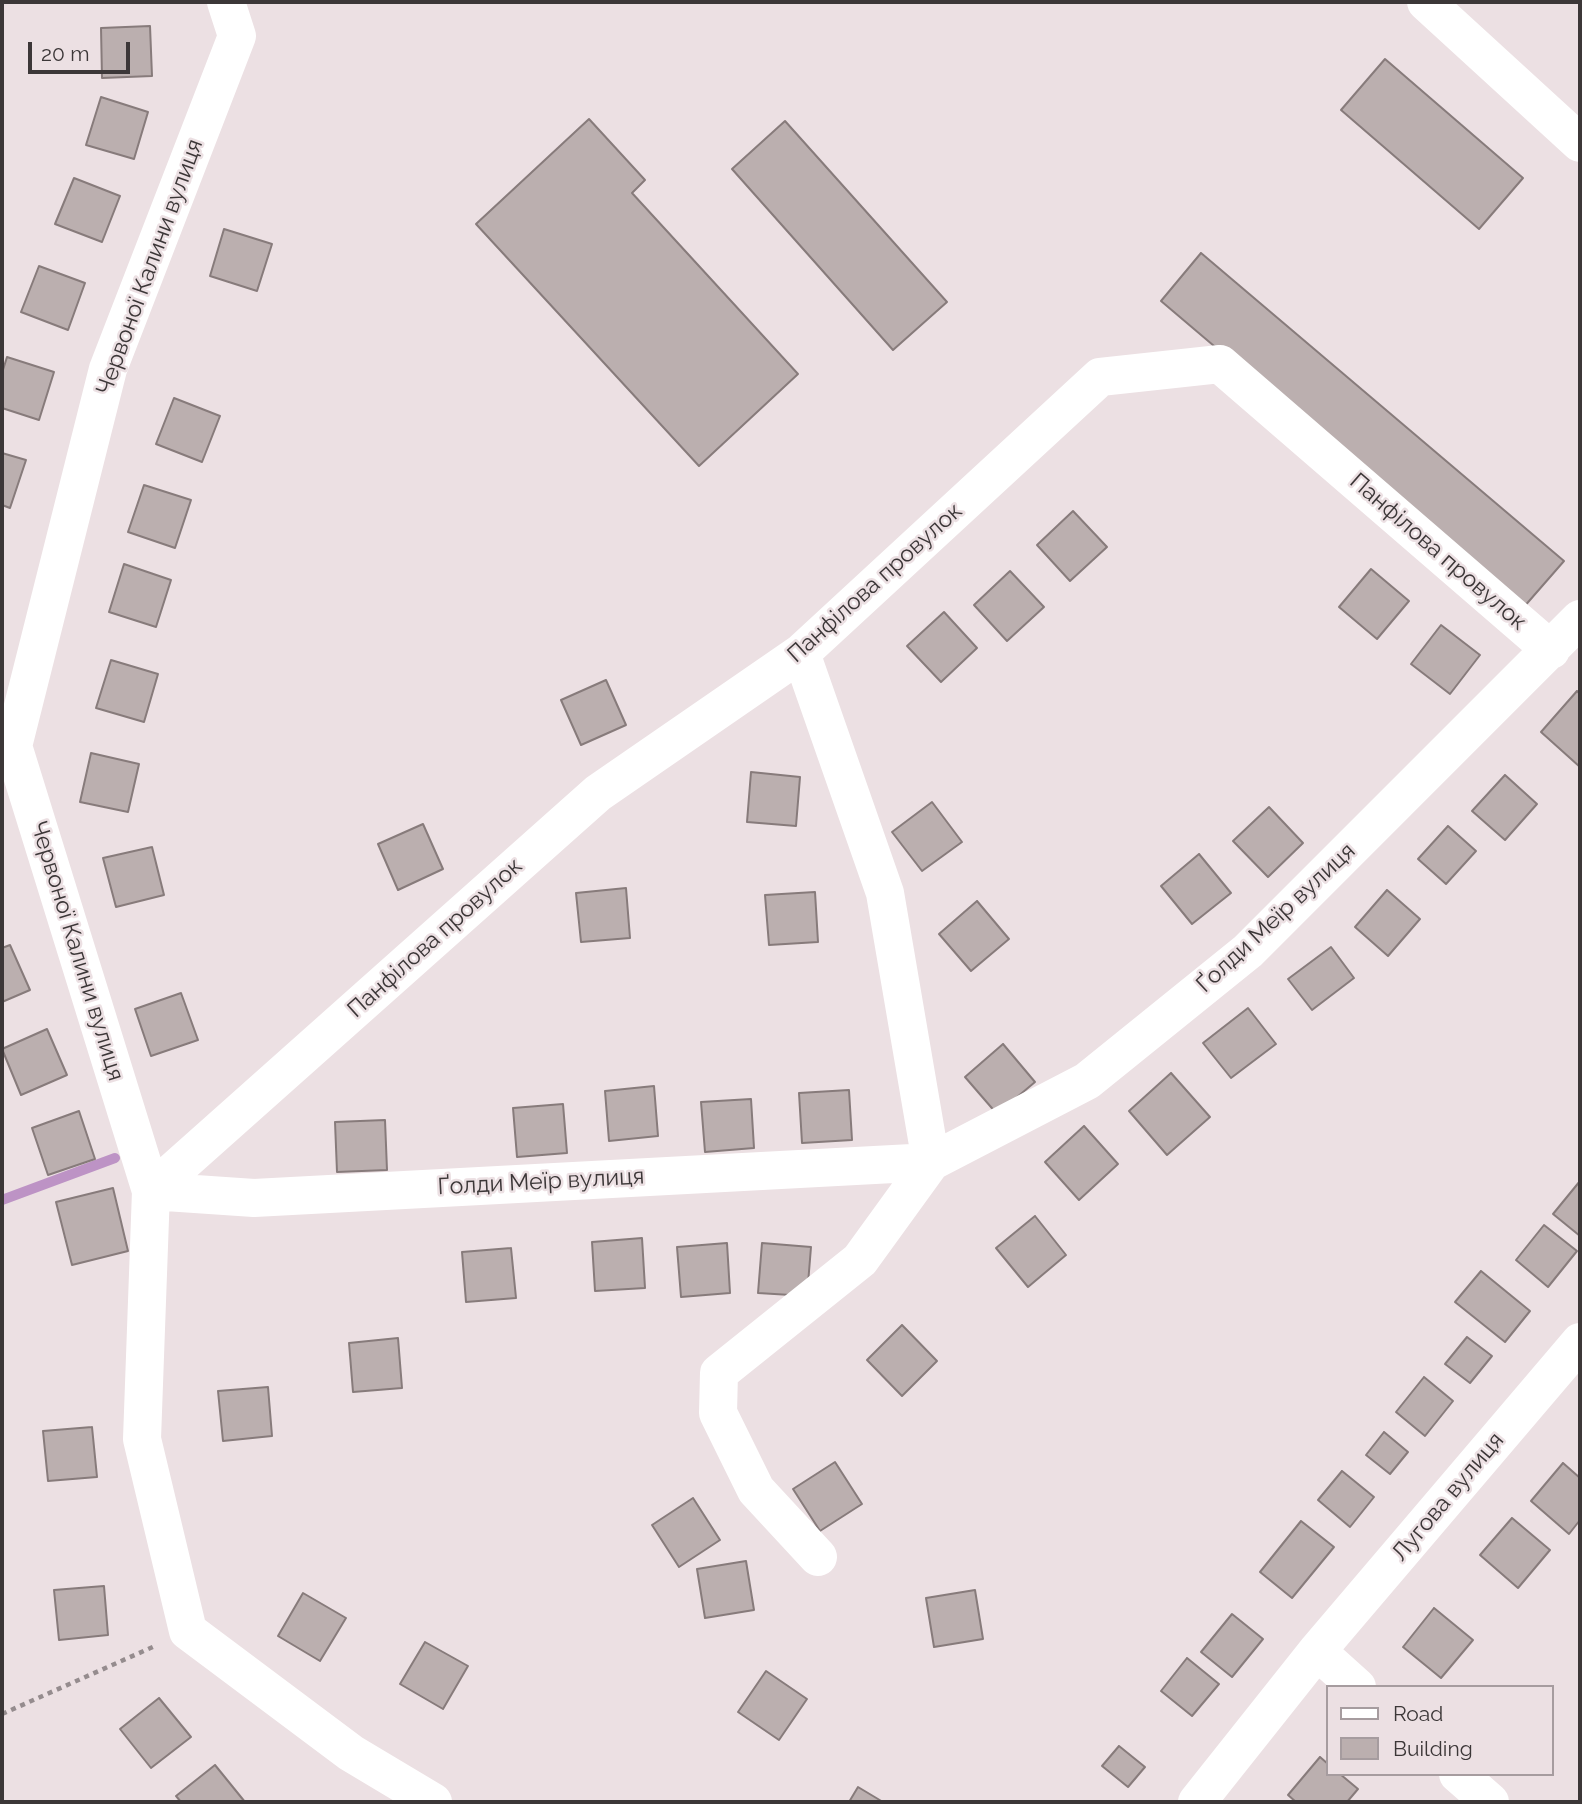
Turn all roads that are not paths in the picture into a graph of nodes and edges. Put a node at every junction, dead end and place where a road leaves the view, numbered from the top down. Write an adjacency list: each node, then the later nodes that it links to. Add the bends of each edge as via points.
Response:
1 (226, 2): 8 (street, Червоної Калини вулиця, via 237,36 108,369 13,746)
2 (1426, 2): 3 (street)
3 (1580, 144)
4 (1580, 619): 5 (street, Ґолди Меїр вулиця)
5 (1551, 650): 6 (street, Панфілова провулок, via 1220,364 1100,377); 7 (street, Ґолди Меїр вулиця, via 1248,951 1087,1081)
6 (802, 653): 7 (street, via 885,893); 8 (street, Панфілова провулок, via 598,793)
7 (930, 1162): 8 (street, Ґолди Меїр вулиця, via 254,1198); 10 (street, Ґолди Меїр вулиця, via 860,1260 719,1373 718,1413 756,1490)
8 (151, 1191): 14 (street, Червоної Калини вулиця, via 142,1440 188,1631 351,1753)
9 (1580, 1342): 11 (street, Лугова вулиця)
10 (818, 1557)
11 (1317, 1651): 12 (street); 15 (street, Лугова вулиця)
12 (1355, 1685)
13 (1460, 1776): 16 (street)
14 (433, 1802)
15 (1197, 1802)
16 (1490, 1802)

